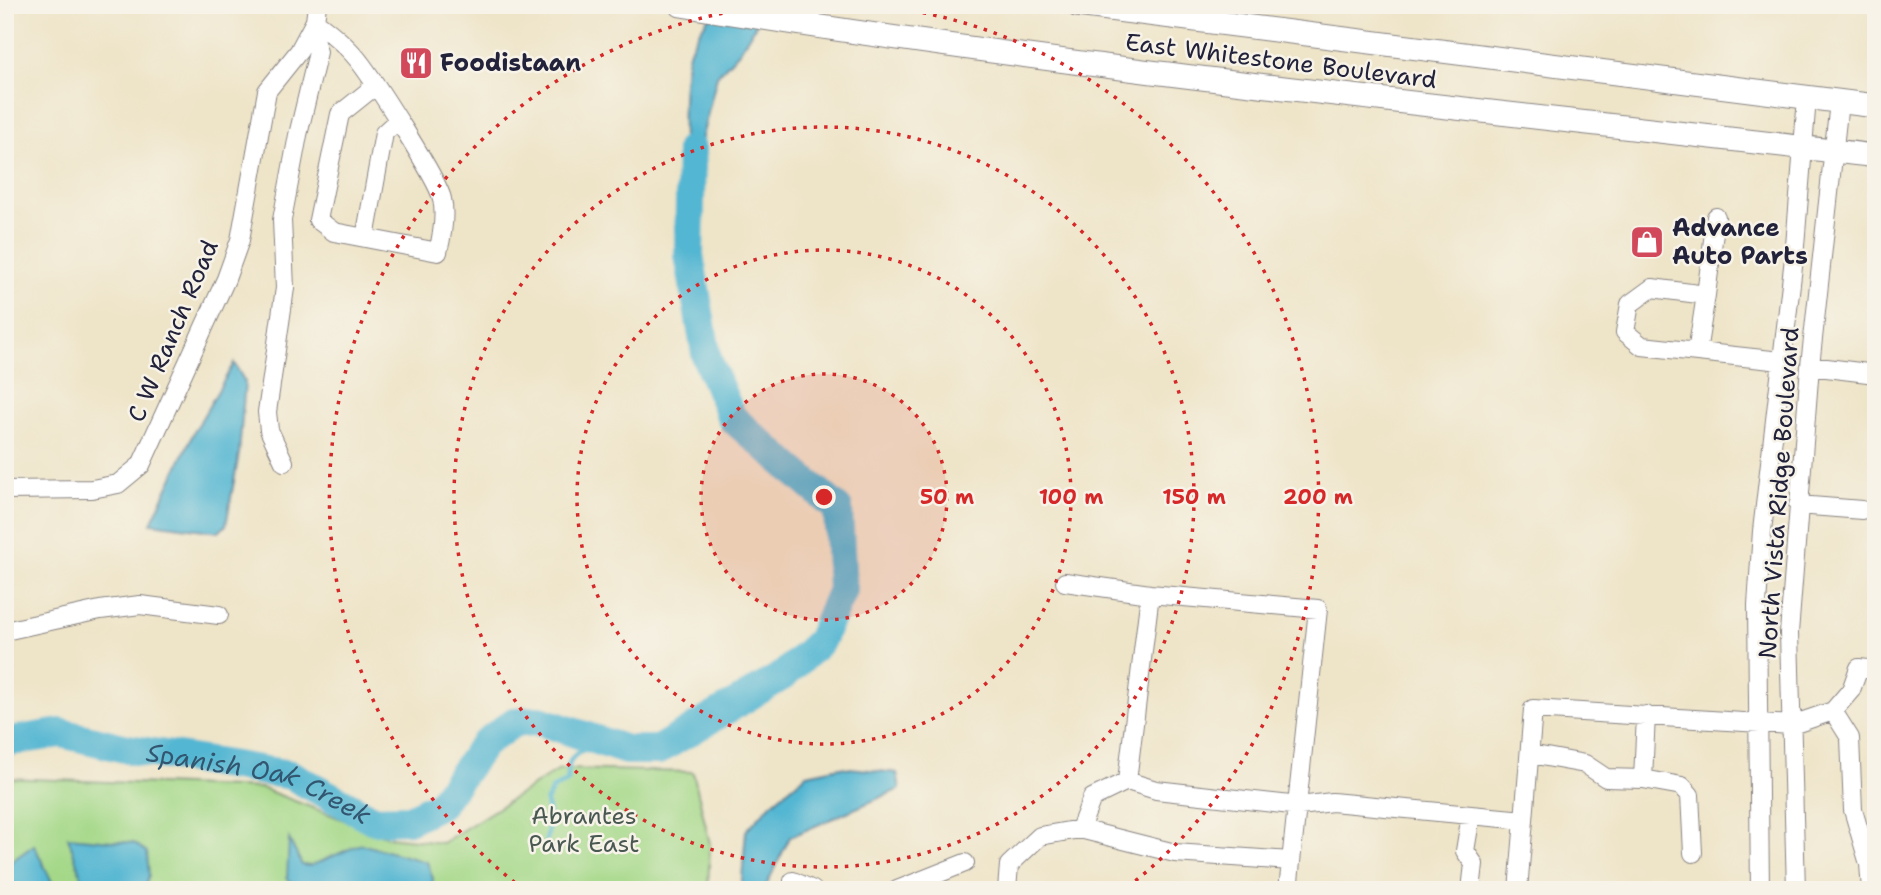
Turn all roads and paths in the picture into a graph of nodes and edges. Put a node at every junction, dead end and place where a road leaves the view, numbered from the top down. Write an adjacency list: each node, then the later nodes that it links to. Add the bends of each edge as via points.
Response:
1 (681, 5): 9 (main road, East Whitestone Boulevard, via 1066,62)
2 (1077, 5): 5 (main road, East Whitestone Boulevard)
3 (315, 18): 4 (street, via 362,65); 19 (street, via 318,52 282,220 284,297 267,412 269,430); 20 (street, C W Ranch Road, via 299,51 267,91 240,240 141,465 118,484 92,489)
4 (375, 86): 8 (street); 13 (street, via 340,114 318,219 334,232)
5 (1807, 98): 6 (main road, East Whitestone Boulevard); 9 (street, North Vista Ridge Boulevard)
6 (1839, 102): 7 (main road, East Whitestone Boulevard); 10 (street, North Vista Ridge Boulevard)
7 (1876, 106)
8 (397, 121): 13 (street, via 384,132); 13 (street, via 442,198 443,232 438,252)
9 (1803, 148): 10 (main road, East Whitestone Boulevard); 16 (street, North Vista Ridge Boulevard)
10 (1834, 151): 11 (main road, East Whitestone Boulevard); 17 (street, North Vista Ridge Boulevard)
11 (1876, 156)
12 (1716, 217): 14 (street)
13 (365, 238)
14 (1706, 295): 15 (street); 15 (street, via 1652,288 1630,304 1625,332 1642,346)
15 (1697, 352): 16 (street)
16 (1781, 361): 30 (street, North Vista Ridge Boulevard, via 1761,543)
17 (1810, 366): 18 (street); 21 (street, North Vista Ridge Boulevard)
18 (1876, 374)
19 (284, 462)
20 (5, 490)
21 (1798, 505): 22 (street); 31 (street, North Vista Ridge Boulevard, via 1789,633)
22 (1862, 510)
23 (1065, 582): 24 (street)
24 (1150, 594): 34 (street); 35 (street, via 1318,609)
25 (219, 614): 26 (street, via 140,605)
26 (5, 631)
27 (1876, 670): 28 (street, via 1859,668 1851,690)
28 (1833, 710): 31 (street); 42 (street, via 1850,738 1853,810)
29 (1646, 715): 30 (street); 32 (street, via 1533,709); 33 (street)
30 (1756, 721): 31 (street); 50 (street, North Vista Ridge Boulevard)
31 (1792, 725): 51 (street, North Vista Ridge Boulevard)
32 (1530, 754): 33 (street, via 1584,764 1606,778); 37 (street)
33 (1643, 779): 39 (street, via 1682,786 1690,795)
34 (1127, 781): 35 (street, via 1156,790); 38 (street, via 1092,798)
35 (1300, 806): 36 (street, via 1332,802); 40 (street)
36 (1471, 814): 37 (street); 48 (street, via 1465,851 1474,864)
37 (1524, 820): 49 (street)
38 (1080, 829): 40 (street, via 1175,853); 46 (street, via 1040,836 1009,865)
39 (1693, 853)
40 (1291, 861): 47 (street)
41 (965, 863): 45 (street)
42 (1873, 865): 52 (street)
43 (793, 881): 44 (street)
44 (813, 890)
45 (897, 890)
46 (1007, 890)
47 (1288, 890)
48 (1471, 890)
49 (1518, 890)
50 (1760, 890)
51 (1796, 890)
52 (1871, 890)

